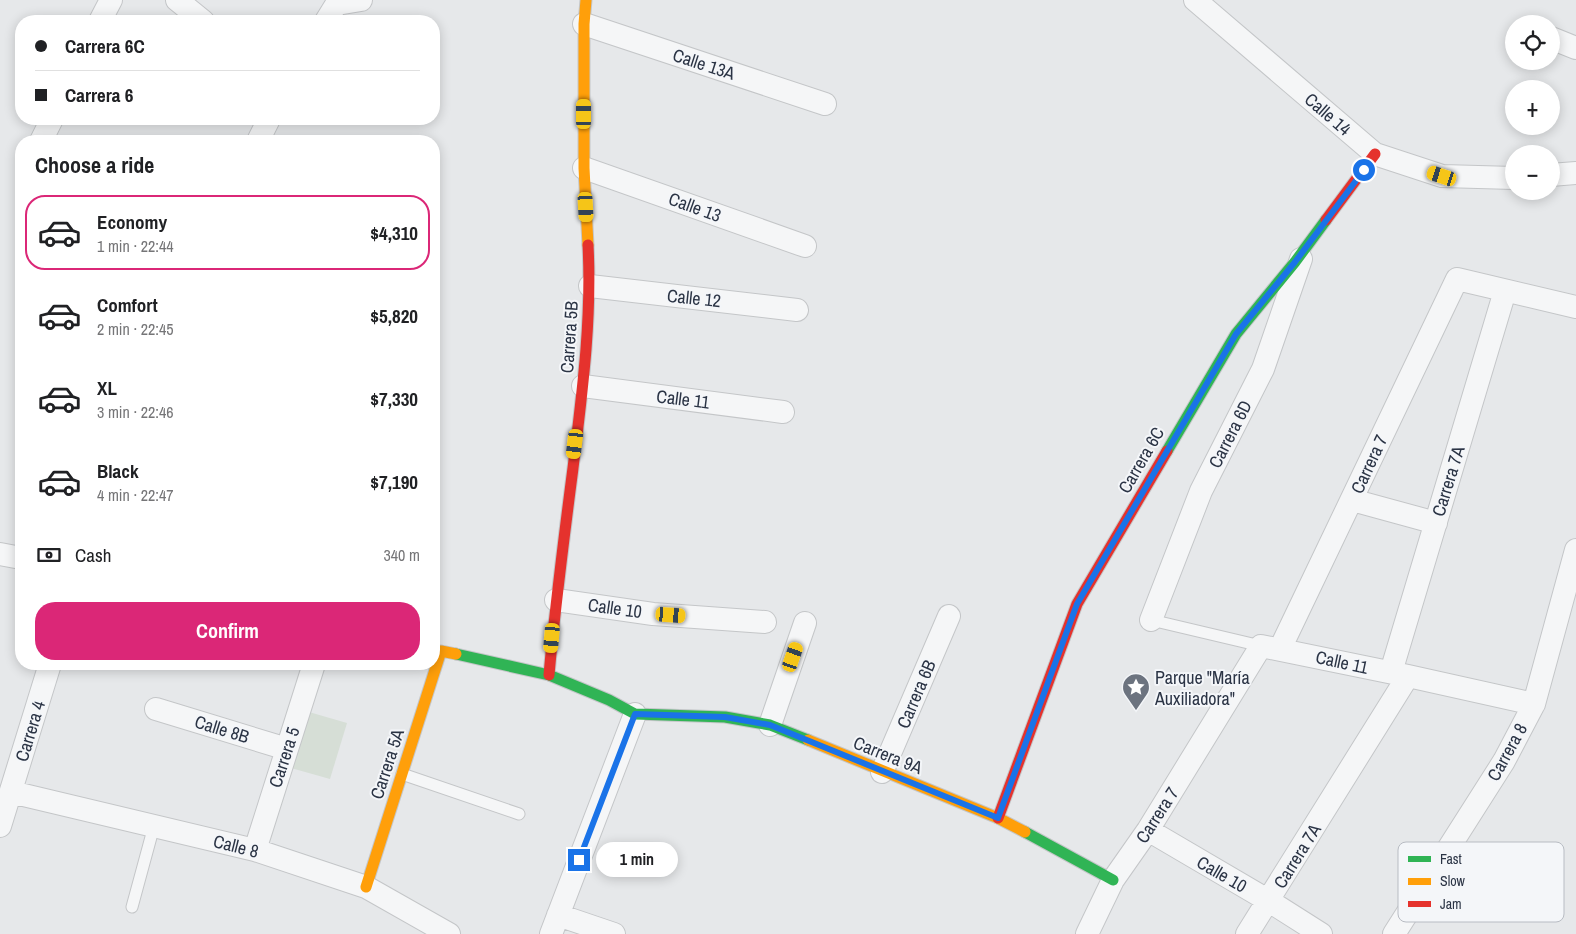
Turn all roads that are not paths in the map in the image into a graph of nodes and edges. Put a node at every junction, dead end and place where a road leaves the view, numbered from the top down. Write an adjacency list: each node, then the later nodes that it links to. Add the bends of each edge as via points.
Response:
1 (111, 0): 7 (street)
2 (177, 0): 8 (street)
3 (361, 0): 6 (street)
4 (586, 0): 9 (street, Carrera 5B)
5 (1195, 0): 13 (street, Calle 14)
6 (334, 8)
7 (103, 15)
8 (196, 15)
9 (584, 24): 12 (street, Calle 13A); 14 (street, Carrera 5B)
10 (1560, 42): 11 (street)
11 (1576, 48)
12 (825, 104)
13 (1375, 154): 17 (street, Calle 14, via 1442,176); 19 (street, Carrera 6C)
14 (584, 168): 18 (street, Calle 13); 20 (street, Carrera 5B)
15 (1576, 173): 16 (street)
16 (1560, 174)
17 (1505, 178)
18 (806, 246)
19 (1306, 247): 33 (street, Carrera 6D, via 1263,369 1202,491); 52 (street, Carrera 6C, via 1236,334 1077,604)
20 (590, 286): 23 (street, Calle 12); 24 (street, Carrera 5B)
21 (1505, 291): 22 (street); 26 (street, Carrera 7, via 1457,279); 27 (street, Carrera 7A)
22 (1576, 308)
23 (798, 310)
24 (583, 386): 25 (street, Calle 11); 31 (street, Carrera 5B)
25 (783, 412)
26 (1352, 500): 27 (street); 36 (street, Carrera 7)
27 (1436, 523): 41 (street, Carrera 7A)
28 (1576, 550): 43 (street, Carrera 8)
29 (0, 554): 30 (street)
30 (15, 557)
31 (556, 600): 34 (street, Calle 10, via 652,614); 42 (street, Carrera 5B)
32 (949, 616): 48 (street, Carrera 6B)
33 (1151, 620): 36 (lane, Calle 11)
34 (764, 622)
35 (805, 623): 46 (street)
36 (1270, 648): 41 (street, Calle 11); 55 (street, Carrera 7)
37 (440, 654): 42 (street, Carrera 5A, via 441,651)
38 (48, 670): 50 (street, Carrera 4)
39 (312, 670): 47 (street, Carrera 5)
40 (435, 670): 49 (street, Carrera 5A)
41 (1399, 674): 43 (street, Calle 11); 60 (street, Carrera 7A)
42 (548, 675): 45 (street)
43 (1534, 704): 56 (street, Carrera 8, via 1504,761)
44 (156, 709): 47 (street, Calle 8B)
45 (635, 714): 46 (street, Carrera 9A, via 725,717); 63 (street)
46 (770, 725): 48 (street, Carrera 9A)
47 (287, 749): 57 (street, Carrera 5)
48 (882, 772): 52 (street, Carrera 9A)
49 (402, 774): 51 (lane); 59 (street, Carrera 5A)
50 (11, 792): 53 (street, Carrera 4); 54 (street, Calle 8)
51 (519, 814)
52 (998, 818): 58 (street, Carrera 9A)
53 (0, 826)
54 (154, 826): 57 (street, Calle 8); 61 (lane)
55 (1148, 830): 58 (street, Carrera 7); 60 (street, Calle 10)
56 (1452, 842)
57 (255, 850): 59 (street, Calle 8)
58 (1113, 880): 66 (street, Carrera 7)
59 (366, 887): 64 (street, Calle 8)
60 (1269, 901): 67 (street, Carrera 7A); 68 (street, Calle 10)
61 (132, 907)
62 (1402, 922): 69 (street, Carrera 8)
63 (554, 924): 65 (street)
64 (449, 934)
65 (614, 934)
66 (1087, 934)
67 (1248, 934)
68 (1321, 934)
69 (1394, 934)

